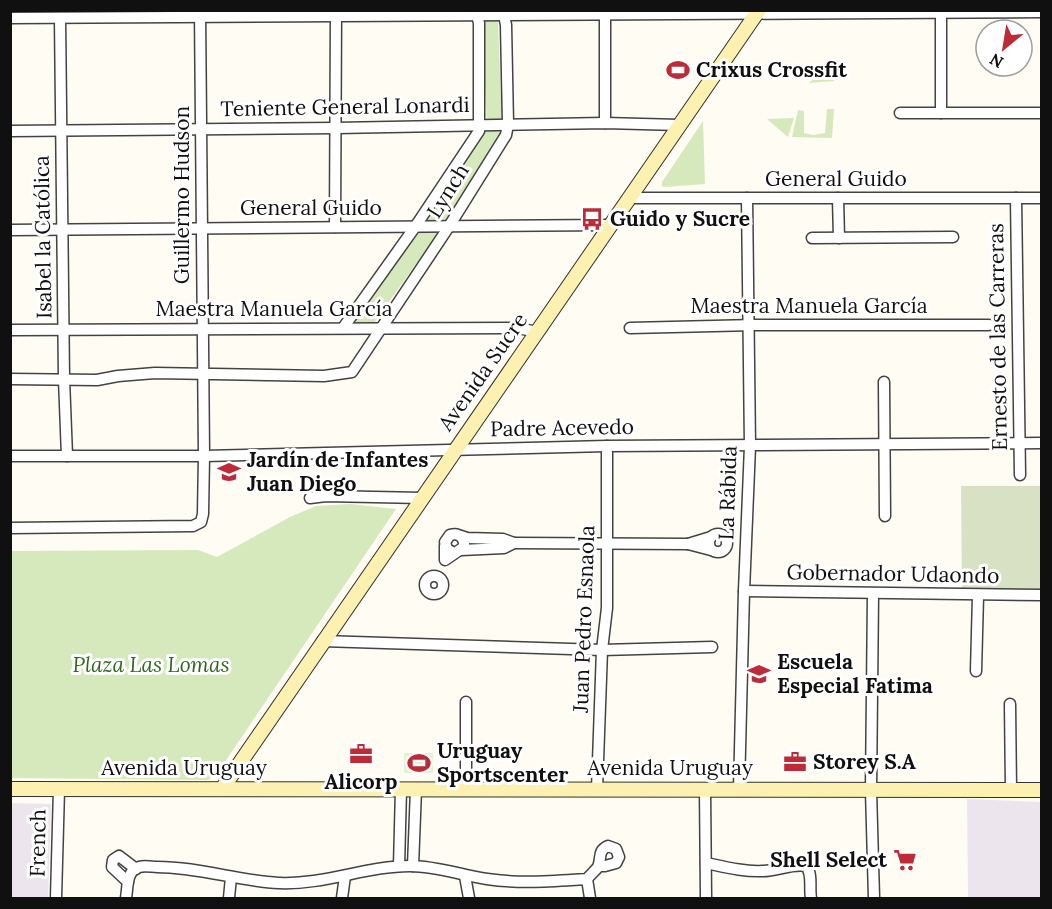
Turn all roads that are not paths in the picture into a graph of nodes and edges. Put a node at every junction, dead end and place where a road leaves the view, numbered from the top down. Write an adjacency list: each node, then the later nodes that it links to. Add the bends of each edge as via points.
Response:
1 (941, 11): 5 (street); 6 (street); 15 (street)
2 (504, 12): 3 (street); 9 (street); 19 (street, Lynch)
3 (572, 12): 11 (street)
4 (684, 12): 5 (street); 11 (street)
5 (758, 12): 20 (main road, Avenida Sucre)
6 (1041, 12)
7 (200, 13): 8 (street); 10 (street); 22 (street, Guillermo Hudson)
8 (336, 13): 9 (street); 21 (street)
9 (477, 13): 18 (street, Lynch)
10 (78, 14): 13 (street)
11 (605, 14): 17 (street)
12 (10, 18): 13 (street)
13 (60, 18): 23 (street, Isabel la Católica)
14 (900, 113): 15 (street)
15 (941, 113): 16 (street)
16 (1041, 113)
17 (605, 123): 19 (street, Teniente General Lonardi); 20 (street, Teniente General Lonardi)
18 (480, 124): 19 (street, Teniente General Lonardi); 21 (street, Teniente General Lonardi); 32 (street, Lynch, via 476,136)
19 (508, 124): 34 (street, Lynch, via 503,141)
20 (679, 125): 25 (main road, Avenida Sucre)
21 (336, 128): 22 (street, Teniente General Lonardi); 31 (street)
22 (201, 129): 23 (street, Teniente General Lonardi); 33 (street, Guillermo Hudson)
23 (61, 130): 24 (street, Teniente General Lonardi); 35 (street, Isabel la Católica)
24 (10, 131)
25 (630, 198): 26 (street, General Guido); 30 (main road, Avenida Sucre)
26 (747, 198): 27 (street, General Guido); 40 (street, La Rábida)
27 (838, 198): 28 (street, General Guido); 39 (street)
28 (1016, 198): 29 (street, General Guido); 53 (street, Ernesto de las Carreras)
29 (1041, 198)
30 (611, 225): 34 (street, General Guido); 48 (main road, Avenida Sucre)
31 (335, 227): 32 (street, General Guido); 33 (street, General Guido)
32 (415, 227): 34 (street, General Guido); 43 (street, Lynch)
33 (202, 228): 35 (street, General Guido); 42 (street, Guillermo Hudson)
34 (448, 228): 44 (street, Lynch)
35 (62, 229): 36 (street, General Guido); 47 (street, Isabel la Católica)
36 (10, 230)
37 (953, 237): 39 (street)
38 (812, 238): 39 (street)
39 (839, 238)
40 (749, 325): 41 (street, Maestra Manuela García); 45 (street, Maestra Manuela García); 57 (street, La Rábida)
41 (989, 325)
42 (202, 328): 43 (street, Maestra Manuela García); 47 (street, Maestra Manuela García); 49 (street, Guillermo Hudson)
43 (343, 328): 44 (street, Maestra Manuela García)
44 (381, 328): 48 (street, Maestra Manuela García, via 518,328); 49 (street, Lynch, via 352,372 324,376)
45 (630, 328)
46 (10, 330): 47 (street, Maestra Manuela García)
47 (63, 330): 50 (street, Isabel la Católica)
48 (537, 332): 58 (main road, Avenida Sucre)
49 (203, 373): 50 (street); 61 (street, Guillermo Hudson)
50 (64, 379): 51 (street); 60 (street, Isabel la Católica)
51 (10, 380)
52 (884, 382): 55 (street)
53 (1020, 443): 54 (street, Padre Acevedo); 55 (street, Padre Acevedo); 62 (street, Ernesto de las Carreras)
54 (1041, 443)
55 (885, 445): 57 (street, Padre Acevedo); 65 (street)
56 (608, 446): 57 (street, Padre Acevedo); 58 (street, Padre Acevedo); 70 (street, Juan Pedro Esnaola)
57 (750, 446): 74 (street, La Rábida)
58 (455, 450): 61 (street, Padre Acevedo); 64 (main road, Avenida Sucre)
59 (10, 456): 60 (street, Padre Acevedo)
60 (67, 456): 61 (street, Padre Acevedo)
61 (204, 456): 66 (street, Guillermo Hudson, via 203,514 201,522 193,526)
62 (1020, 475)
63 (310, 498): 64 (street)
64 (422, 498): 78 (main road, Avenida Sucre)
65 (885, 516)
66 (10, 528)
67 (461, 536): 69 (street); 73 (street, via 464,543); 73 (street, via 450,535 445,542)
68 (711, 537): 71 (street); 72 (street); 72 (street, via 720,534 727,541 721,552)
69 (514, 543): 70 (street); 73 (street)
70 (608, 544): 71 (street); 80 (street, Juan Pedro Esnaola)
71 (688, 544): 72 (street)
72 (711, 550)
73 (446, 562)
74 (744, 591): 75 (street, Gobernador Udaondo); 92 (street, La Rábida)
75 (873, 594): 77 (street, Gobernador Udaondo); 93 (street)
76 (1041, 595): 77 (street, Gobernador Udaondo)
77 (978, 596): 81 (street)
78 (322, 641): 80 (street); 86 (main road, Avenida Sucre)
79 (712, 647): 80 (street)
80 (602, 650): 90 (street, Juan Pedro Esnaola)
81 (976, 671)
82 (466, 702): 89 (street)
83 (1010, 704): 94 (street)
84 (10, 789): 85 (main road, Avenida Uruguay)
85 (59, 789): 86 (main road, Avenida Uruguay); 106 (street, French)
86 (222, 789): 87 (main road, Avenida Uruguay)
87 (401, 789): 88 (main road, Avenida Uruguay); 97 (street)
88 (416, 789): 89 (main road, Avenida Uruguay); 98 (street)
89 (466, 789): 90 (main road, Avenida Uruguay)
90 (597, 789): 91 (main road, Avenida Uruguay)
91 (705, 789): 92 (main road, Avenida Uruguay); 96 (street)
92 (740, 789): 93 (main road, Avenida Uruguay)
93 (871, 790): 94 (main road, Avenida Uruguay); 114 (street)
94 (1011, 790): 95 (main road, Avenida Uruguay)
95 (1041, 790)
96 (706, 863): 112 (street); 113 (street, via 764,871 806,866 811,874)
97 (399, 866): 98 (street); 101 (street)
98 (413, 866): 102 (street)
99 (599, 866): 104 (street)
100 (136, 869): 103 (street, via 175,867); 105 (street); 105 (street, via 119,856 113,860 112,867)
101 (345, 876): 103 (street, via 282,883); 109 (street)
102 (465, 876): 104 (street, via 520,883); 110 (street)
103 (231, 877): 108 (street)
104 (587, 879): 111 (street)
105 (128, 882): 107 (street)
106 (56, 898)
107 (126, 898)
108 (229, 898)
109 (342, 898)
110 (469, 898)
111 (590, 898)
112 (706, 898)
113 (810, 898)
114 (874, 898)

